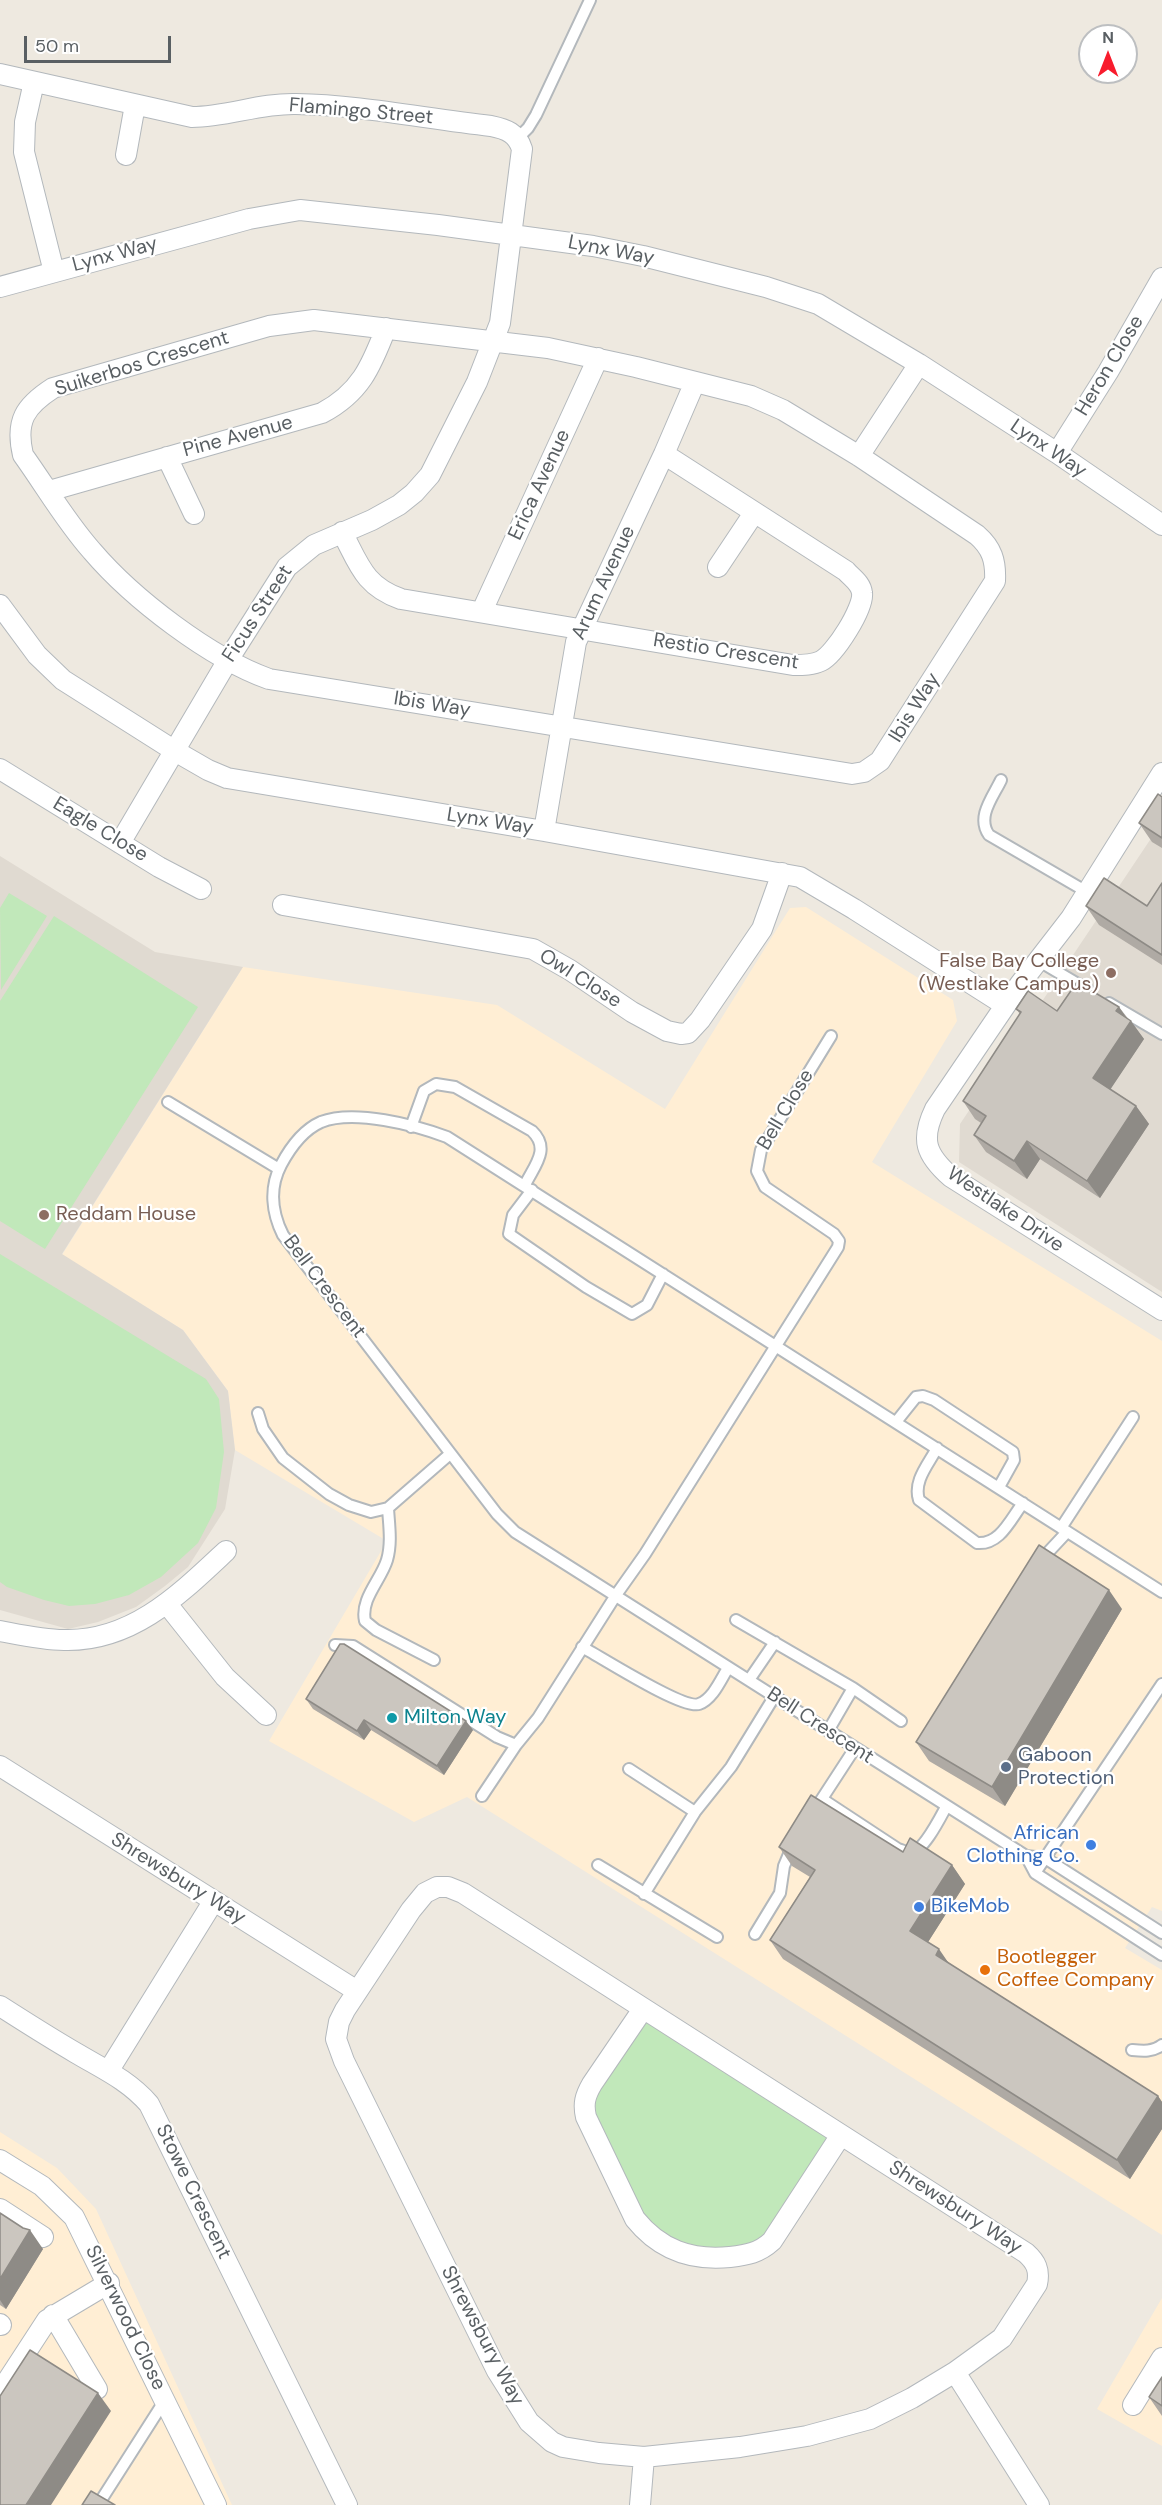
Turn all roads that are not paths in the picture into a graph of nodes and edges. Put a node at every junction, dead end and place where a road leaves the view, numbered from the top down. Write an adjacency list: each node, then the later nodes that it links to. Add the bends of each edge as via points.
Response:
1 (590, 0): 5 (lane, via 536,115)
2 (0, 74): 3 (street, Flamingo Street)
3 (34, 82): 4 (street, Flamingo Street); 8 (street, via 24,152)
4 (135, 105): 5 (street, Flamingo Street, via 192,117 215,117 268,106 329,106 491,126); 6 (street)
5 (518, 138): 7 (street, via 522,149)
6 (126, 155)
7 (512, 236): 8 (street, Lynx Way, via 300,210 249,219); 12 (street, Ficus Street, via 500,323); 14 (street, Lynx Way, via 643,256 798,297 818,304)
8 (54, 272): 10 (street, Lynx Way)
9 (1162, 278): 16 (street, Heron Close)
10 (0, 287)
11 (386, 328): 12 (street, Suikerbos Crescent); 19 (street, Pine Avenue, via 360,384 339,404 304,420); 20 (street, Suikerbos Crescent, via 314,320 290,322 53,388 28,407 19,439 23,455)
12 (492, 341): 13 (street, Ibis Way); 24 (street, Ficus Street, via 477,382 430,475 399,505)
13 (598, 358): 15 (street, Ibis Way); 27 (street, Erica Avenue)
14 (919, 364): 16 (street, Lynx Way); 18 (street)
15 (694, 382): 17 (street, Arum Avenue); 18 (street, Ibis Way, via 765,401)
16 (1056, 453): 23 (street, Lynx Way)
17 (664, 454): 21 (street, Restio Crescent); 28 (street, Arum Avenue)
18 (859, 456): 30 (street, Ibis Way, via 986,543 993,554 995,572 990,590 875,766 864,772 838,773)
19 (167, 457): 20 (street, Pine Avenue); 22 (street)
20 (49, 491): 29 (street, Suikerbos Crescent, via 90,550 113,574 177,626)
21 (754, 513): 25 (street); 28 (street, Restio Crescent, via 846,571 860,585 862,605 824,660 793,665)
22 (194, 514)
23 (1162, 525)
24 (342, 532): 27 (street, Restio Crescent, via 368,578 384,593); 29 (street, Ficus Street, via 314,545 287,567)
25 (718, 567)
26 (0, 605): 31 (street, Lynx Way, via 37,656 56,674)
27 (482, 611): 28 (street, Restio Crescent)
28 (581, 627): 30 (street, Arum Avenue, via 572,656)
29 (228, 660): 30 (street, Ibis Way, via 269,679); 31 (street, Ficus Street)
30 (561, 726): 35 (street, Arum Avenue)
31 (175, 751): 35 (street, Lynx Way, via 208,770 248,783); 36 (street, Ficus Street)
32 (0, 769): 36 (street, Eagle Close)
33 (1162, 773): 39 (street, Westlake Drive)
34 (1001, 780): 39 (lane, via 984,815 984,828 989,835)
35 (544, 831): 37 (street, Lynx Way)
36 (120, 843): 38 (street, Eagle Close)
37 (782, 873): 40 (street, Owl Close, via 762,929 700,1020 688,1033 681,1034 654,1025 533,950); 42 (street, Lynx Way, via 816,885)
38 (201, 889)
39 (1087, 892): 41 (street, Westlake Drive)
40 (283, 905)
41 (1039, 961): 42 (street, Westlake Drive); 43 (lane)
42 (1005, 1005): 50 (street, Westlake Drive, via 935,1109 926,1143 936,1164)
43 (1162, 1034)
44 (831, 1036): 51 (lane, Bell Close, via 767,1138 757,1164 759,1176 770,1193 837,1237 838,1247)
45 (168, 1102): 47 (lane)
46 (411, 1127): 47 (lane, Bell Crescent, via 363,1118 319,1123 294,1144); 48 (lane, Bell Crescent, via 455,1142); 48 (lane, via 424,1091 436,1084 455,1088 538,1137 542,1148)
47 (279, 1169): 56 (lane, Bell Crescent, via 273,1207 283,1235)
48 (528, 1187): 49 (lane, Bell Crescent); 49 (lane, via 508,1234 586,1287 632,1314 647,1305)
49 (663, 1274): 51 (lane, Bell Crescent)
50 (1162, 1310)
51 (777, 1346): 54 (lane, Bell Crescent); 64 (lane)
52 (258, 1413): 59 (lane, via 271,1442 302,1474 349,1505 371,1512)
53 (1133, 1417): 60 (lane)
54 (896, 1422): 55 (lane, Bell Crescent); 57 (lane, via 916,1397 934,1400 1013,1452 1014,1460)
55 (937, 1448): 57 (lane, Bell Crescent); 58 (lane, via 919,1480 919,1500 977,1543 995,1541)
56 (450, 1454): 59 (lane); 64 (lane, Bell Crescent, via 515,1532)
57 (999, 1487): 58 (lane, Bell Crescent)
58 (1023, 1503): 60 (lane, Bell Crescent)
59 (388, 1508): 71 (lane, via 389,1551 364,1606 365,1621)
60 (1064, 1530): 62 (lane); 63 (lane, Bell Crescent)
61 (226, 1551): 65 (street)
62 (1035, 1569)
63 (1162, 1592)
64 (615, 1595): 70 (lane); 72 (lane, Bell Crescent)
65 (167, 1604): 67 (street, via 137,1622 93,1638 64,1640); 77 (street, via 225,1677)
66 (736, 1620): 68 (lane)
67 (0, 1631)
68 (775, 1642): 73 (lane); 75 (lane)
69 (335, 1645): 80 (lane, via 353,1646 497,1737)
70 (582, 1647): 72 (lane, via 688,1704 706,1700); 80 (lane, via 538,1718)
71 (434, 1660)
72 (728, 1668): 73 (lane, Bell Crescent)
73 (749, 1680): 76 (lane, Bell Crescent)
74 (1162, 1684): 91 (lane)
75 (853, 1688): 78 (lane); 79 (lane)
76 (774, 1697): 79 (lane, Bell Crescent); 87 (lane, via 731,1767)
77 (266, 1715)
78 (901, 1721)
79 (828, 1731): 81 (lane, Bell Crescent)
80 (516, 1745): 84 (lane)
81 (855, 1748): 85 (lane); 86 (lane, Bell Crescent)
82 (0, 1766): 95 (street, Shrewsbury Way)
83 (628, 1769): 87 (lane)
84 (482, 1796)
85 (822, 1799): 86 (lane, via 909,1852 923,1844); 88 (lane)
86 (946, 1807): 90 (lane, Bell Crescent)
87 (695, 1812): 94 (lane)
88 (810, 1818)
89 (798, 1836): 97 (lane, via 784,1866 780,1893)
90 (1026, 1856): 91 (lane, Bell Crescent); 93 (lane)
91 (1045, 1858): 93 (lane); 96 (lane, Bell Crescent)
92 (598, 1865): 94 (lane)
93 (1035, 1873): 99 (lane)
94 (644, 1894): 98 (lane)
95 (213, 1902): 100 (street, Shrewsbury Way); 105 (street)
96 (1162, 1933)
97 (754, 1934)
98 (717, 1937)
99 (1162, 1955)
100 (357, 1991): 102 (street, Shrewsbury Way, via 419,1898 442,1887 463,1893); 118 (street, Shrewsbury Way, via 339,2022 339,2049 518,2407 552,2442 599,2453)
101 (0, 2006): 105 (street, Stowe Crescent)
102 (643, 2009): 106 (street, Shrewsbury Way); 106 (street, via 592,2084 584,2109 635,2218 657,2240 696,2258 756,2253 772,2241)
103 (1162, 2045): 104 (lane, via 1147,2051)
104 (1132, 2050)
105 (109, 2070): 121 (street, Stowe Crescent, via 141,2095 160,2125)
106 (842, 2135): 113 (street, Shrewsbury Way, via 1026,2253 1036,2264 1037,2283 1006,2333)
107 (0, 2160): 110 (street, Silverwood Close, via 42,2186 74,2217)
108 (0, 2209): 109 (street)
109 (43, 2237)
110 (109, 2283): 111 (street); 116 (street, Silverwood Close)
111 (53, 2315): 114 (street); 115 (street)
112 (1162, 2358): 117 (street)
113 (955, 2372): 118 (street, Shrewsbury Way, via 912,2398 850,2426 740,2447); 123 (street)
114 (97, 2389)
115 (0, 2392)
116 (165, 2400): 119 (lane); 120 (street, Silverwood Close)
117 (1132, 2405)
118 (644, 2457): 122 (street)
119 (98, 2505)
120 (216, 2505)
121 (346, 2505)
122 (640, 2505)
123 (1039, 2505)

